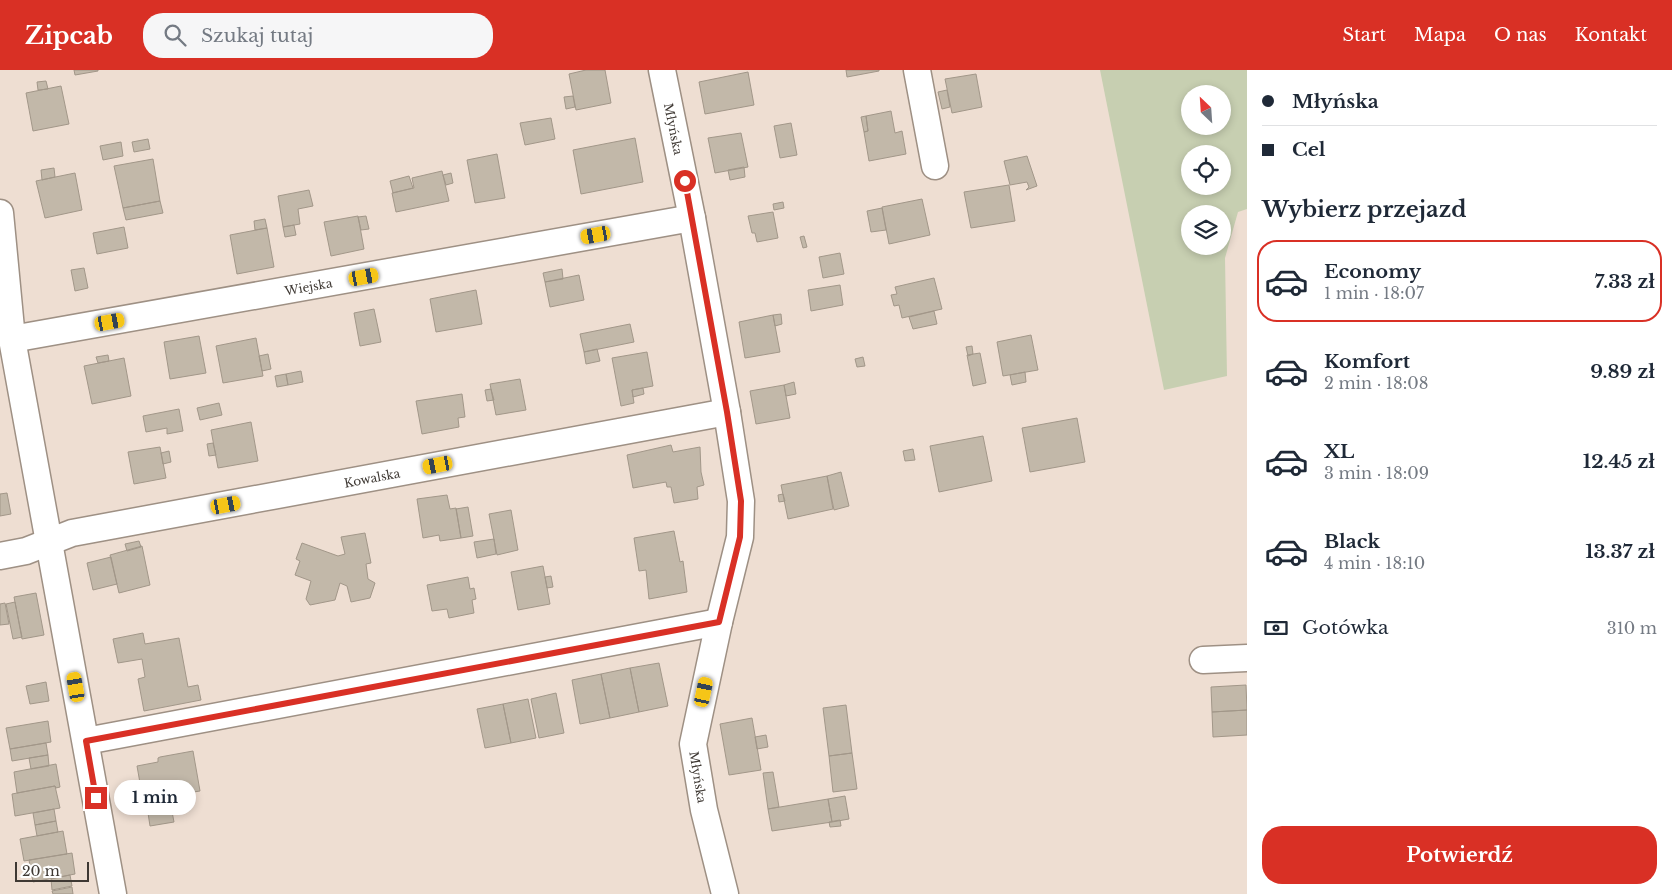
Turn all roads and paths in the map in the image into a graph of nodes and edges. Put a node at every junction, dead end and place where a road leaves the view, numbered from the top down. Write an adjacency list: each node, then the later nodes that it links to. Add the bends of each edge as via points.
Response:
1 (662, 70): 5 (street, Młyńska)
2 (918, 70): 3 (street)
3 (935, 166)
4 (0, 213): 6 (street)
5 (692, 218): 6 (street, Wiejska); 7 (street, Młyńska)
6 (12, 339): 8 (street)
7 (727, 412): 8 (street, Kowalska, via 72,533); 10 (street, Młyńska, via 741,501 740,537)
8 (49, 542): 9 (street, Kowalska); 13 (street)
9 (0, 556)
10 (719, 622): 13 (street); 15 (street, Młyńska, via 693,744 704,810)
11 (1247, 658): 12 (street)
12 (1203, 660)
13 (86, 741): 14 (street)
14 (114, 894)
15 (725, 894)

